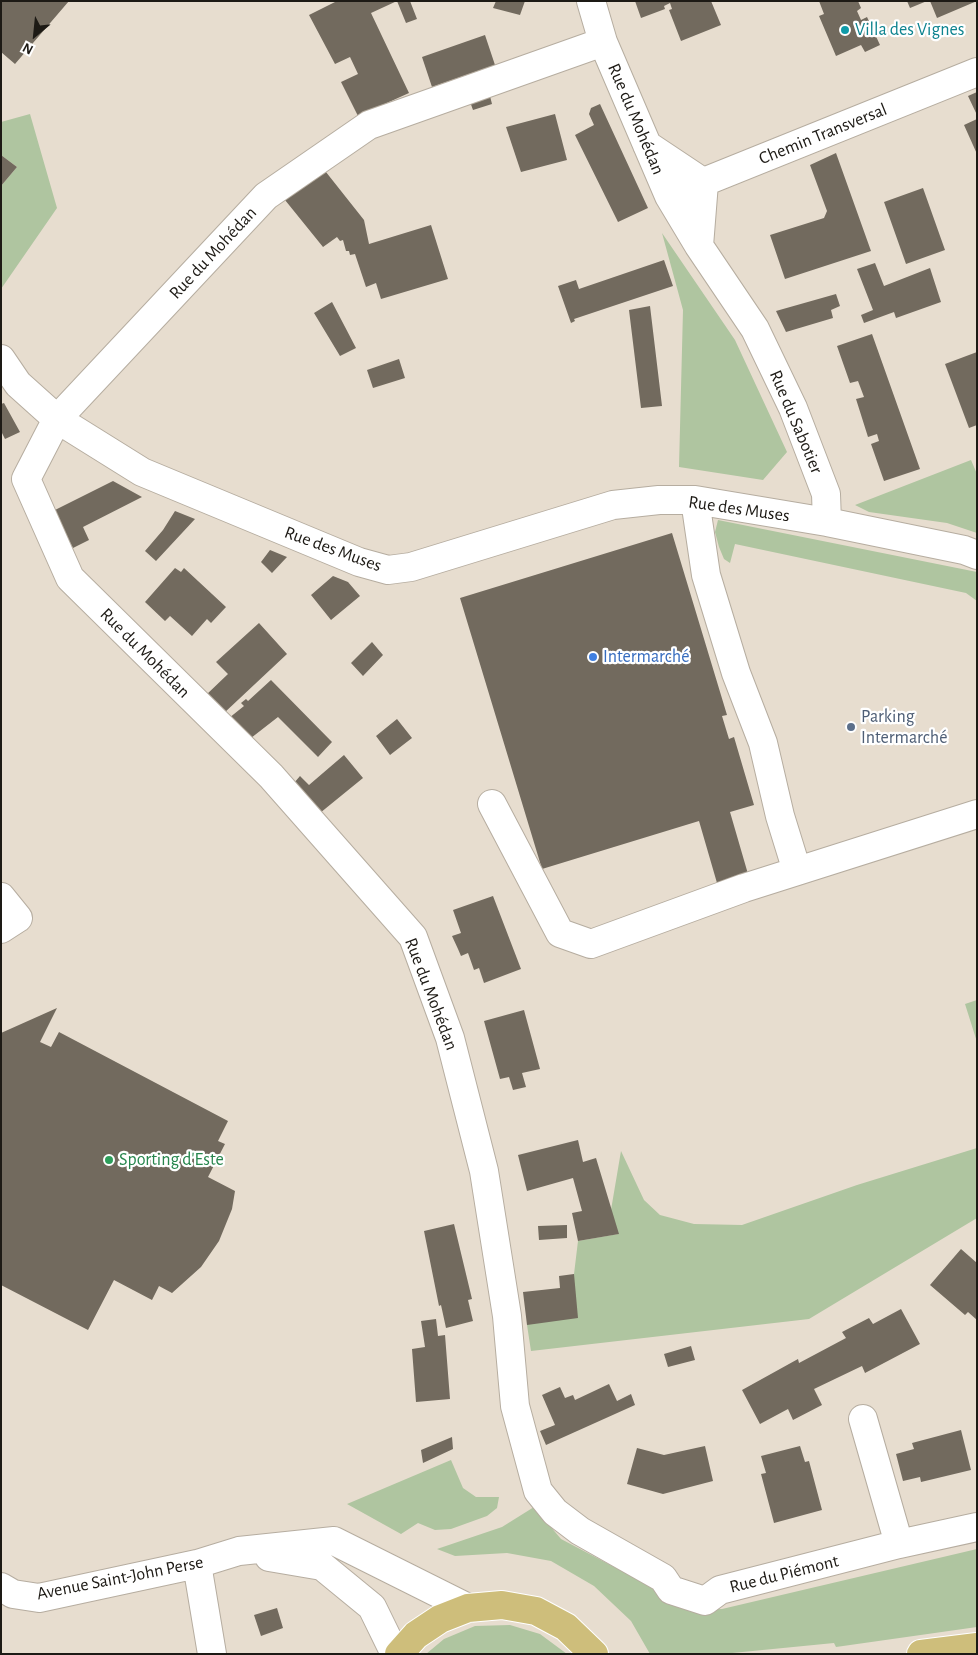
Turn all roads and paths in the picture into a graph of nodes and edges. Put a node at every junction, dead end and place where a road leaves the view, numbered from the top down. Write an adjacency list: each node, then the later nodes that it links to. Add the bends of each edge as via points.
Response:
1 (591, 1): 2 (street, Rue du Mohédan)
2 (603, 42): 4 (street, Rue du Mohédan); 9 (street, Rue du Mohédan, via 369,125 343,142 266,196)
3 (977, 72): 5 (street, Chemin Transversal)
4 (647, 145): 5 (street); 6 (street, Rue du Mohédan)
5 (704, 183): 6 (street, Chemin Transversal); 7 (street)
6 (669, 196): 7 (street, Rue du Sabotier)
7 (699, 246): 11 (street, Rue du Sabotier, via 754,329 793,408 826,494)
8 (1, 359): 9 (street, Rue des Muses, via 18,384)
9 (57, 419): 10 (street, Rue des Muses, via 142,472 360,562 388,570 411,567 613,505); 19 (street, Rue du Mohédan, via 26,479 70,578 271,776 413,937 450,1038 484,1171 507,1316 515,1406)
10 (696, 500): 11 (street, Rue des Muses); 15 (street, via 706,575 736,673 763,743)
11 (827, 522): 12 (street)
12 (977, 555)
13 (492, 804): 15 (street, via 560,933 591,944)
14 (977, 814): 15 (street)
15 (797, 870)
16 (1, 897): 17 (street, via 18,918)
17 (1, 929)
18 (863, 1419): 21 (street)
19 (538, 1491): 21 (street, Rue du Piémont, via 555,1512 580,1531 663,1578 671,1590 705,1601 720,1590)
20 (977, 1527): 21 (street, Rue du Piémont)
21 (899, 1544)
22 (238, 1551): 23 (street, Avenue Saint-John Perse); 25 (street, Avenue Saint-John Perse, via 334,1541); 28 (street, Avenue Saint-John Perse, via 322,1566 372,1607)
23 (197, 1564): 24 (street, Avenue Saint-John Perse, via 39,1598 13,1594); 27 (street)
24 (1, 1587)
25 (468, 1608): 28 (main road, via 440,1619 416,1635); 29 (main road, via 502,1605 536,1611 566,1627)
26 (977, 1646): 30 (main road)
27 (212, 1654)
28 (397, 1654)
29 (594, 1654)
30 (921, 1654)

